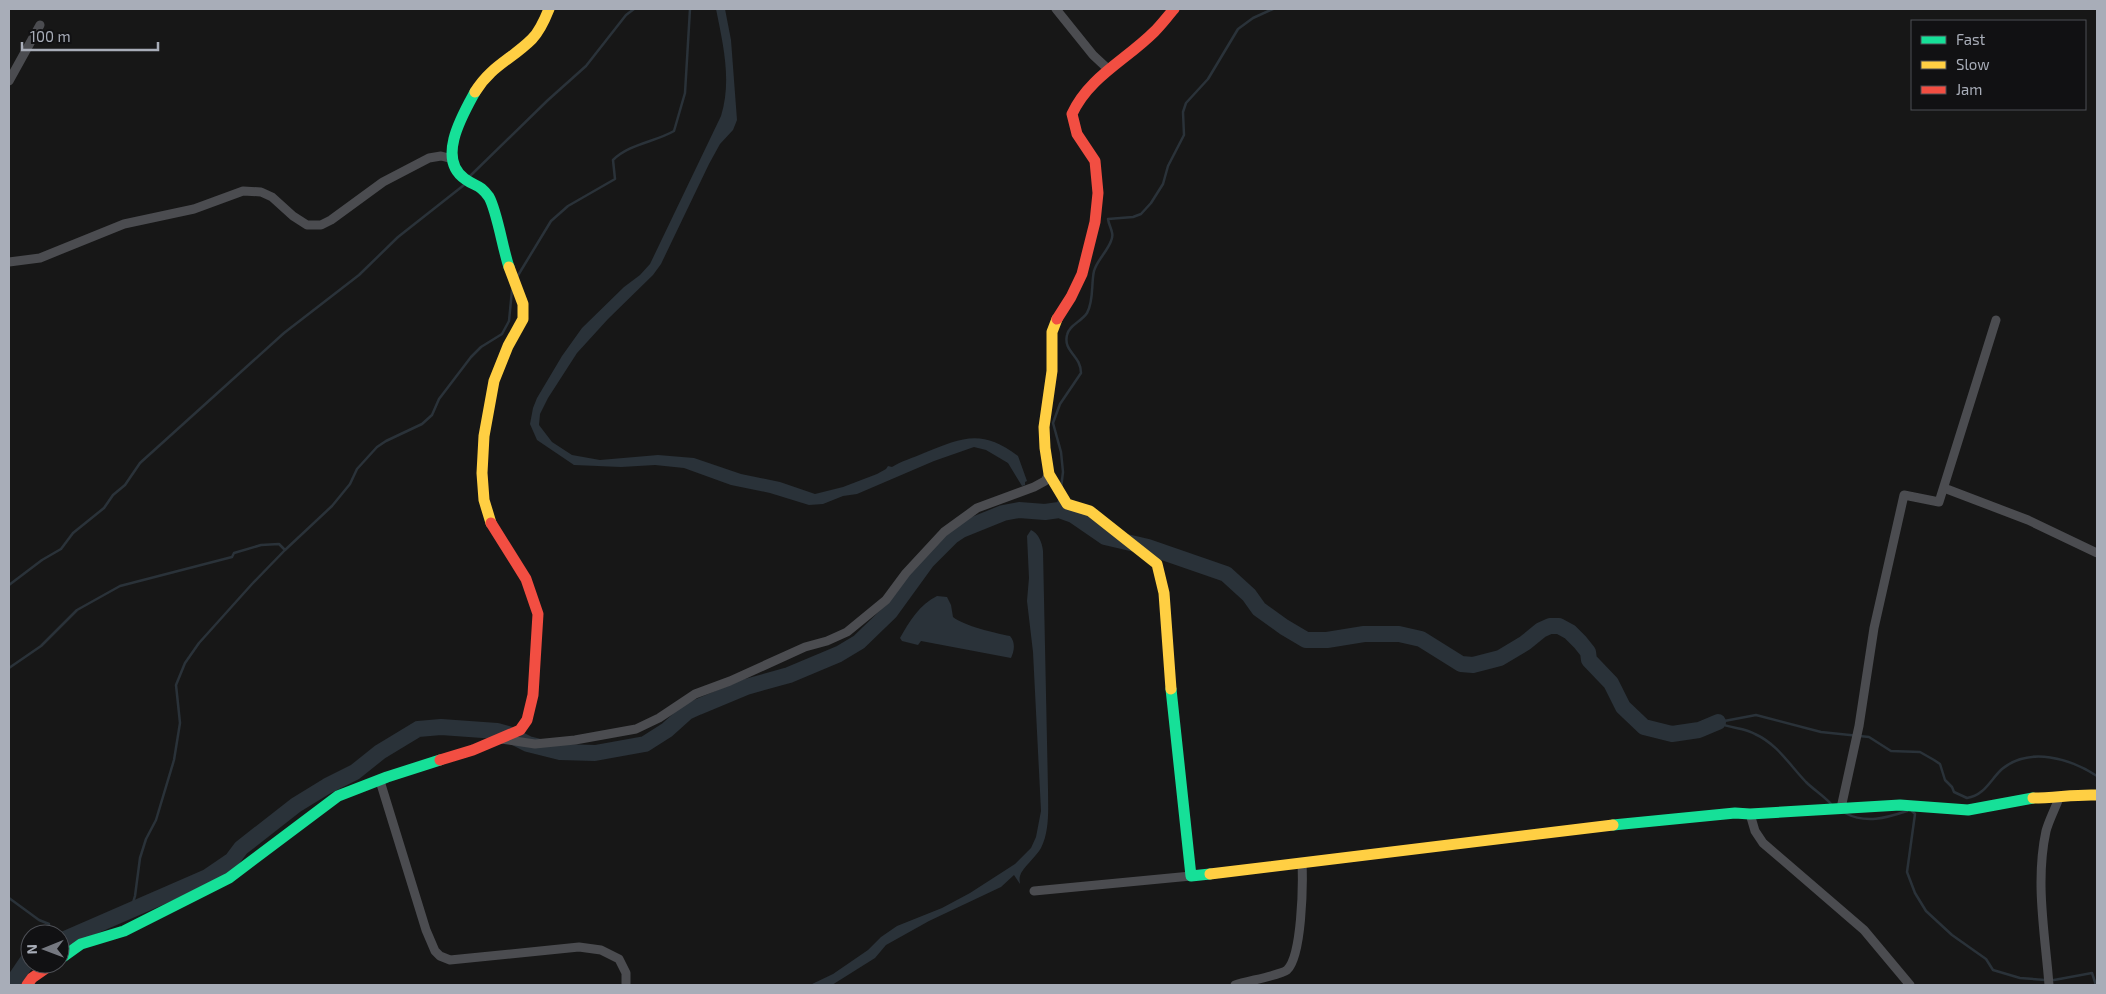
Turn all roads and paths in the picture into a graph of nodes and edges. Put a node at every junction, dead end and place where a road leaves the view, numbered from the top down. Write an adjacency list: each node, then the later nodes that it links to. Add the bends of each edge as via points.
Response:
1 (549, 9): 7 (street, via 532,39 494,68 471,97 454,134)
2 (1056, 9): 5 (street)
3 (1174, 9): 5 (street, via 1139,45)
4 (40, 25): 6 (street)
5 (1108, 69): 10 (street, via 1078,101 1072,114 1077,134 1095,161 1098,193 1095,222 1082,274 1052,332 1052,371 1044,427)
6 (9, 81)
7 (452, 159): 8 (street, via 441,156 429,158 383,182 321,225 307,225 261,192 243,191 194,209 124,224 40,258); 13 (street, via 460,175 479,185 490,199 508,265 523,304 523,319 494,381 482,449 482,480 488,514 526,579 538,614 533,695 527,720 520,730)
8 (9, 262)
9 (1996, 320): 11 (street)
10 (1049, 474): 13 (street, via 1045,481 977,508 944,532 886,600 848,632 804,647 695,694 636,729 536,744); 20 (street, via 1067,504 1090,510 1157,564 1164,593)
11 (1944, 488): 12 (street, via 2028,520); 17 (street, via 1939,502 1904,495 1874,628)
12 (2097, 553)
13 (500, 740): 14 (street)
14 (380, 781): 22 (street, via 338,796 230,878 124,931 81,944); 25 (street, via 426,930 440,956 458,960 561,948 592,948 619,959 626,973)
15 (2097, 796): 16 (street, via 2076,794)
16 (2059, 798): 17 (street, via 2028,798 1968,810 1900,805); 28 (street, via 2046,829 2040,886)
17 (1841, 808): 18 (street)
18 (1750, 814): 19 (street, via 1657,820); 27 (street, via 1755,832 1764,843 1864,930)
19 (1302, 863): 20 (street); 26 (street, via 1299,933 1288,969)
20 (1191, 876): 21 (street)
21 (1034, 891)
22 (70, 952)
23 (38, 974): 24 (street)
24 (27, 985)
25 (626, 985)
26 (1236, 985)
27 (1910, 985)
28 (2049, 985)

